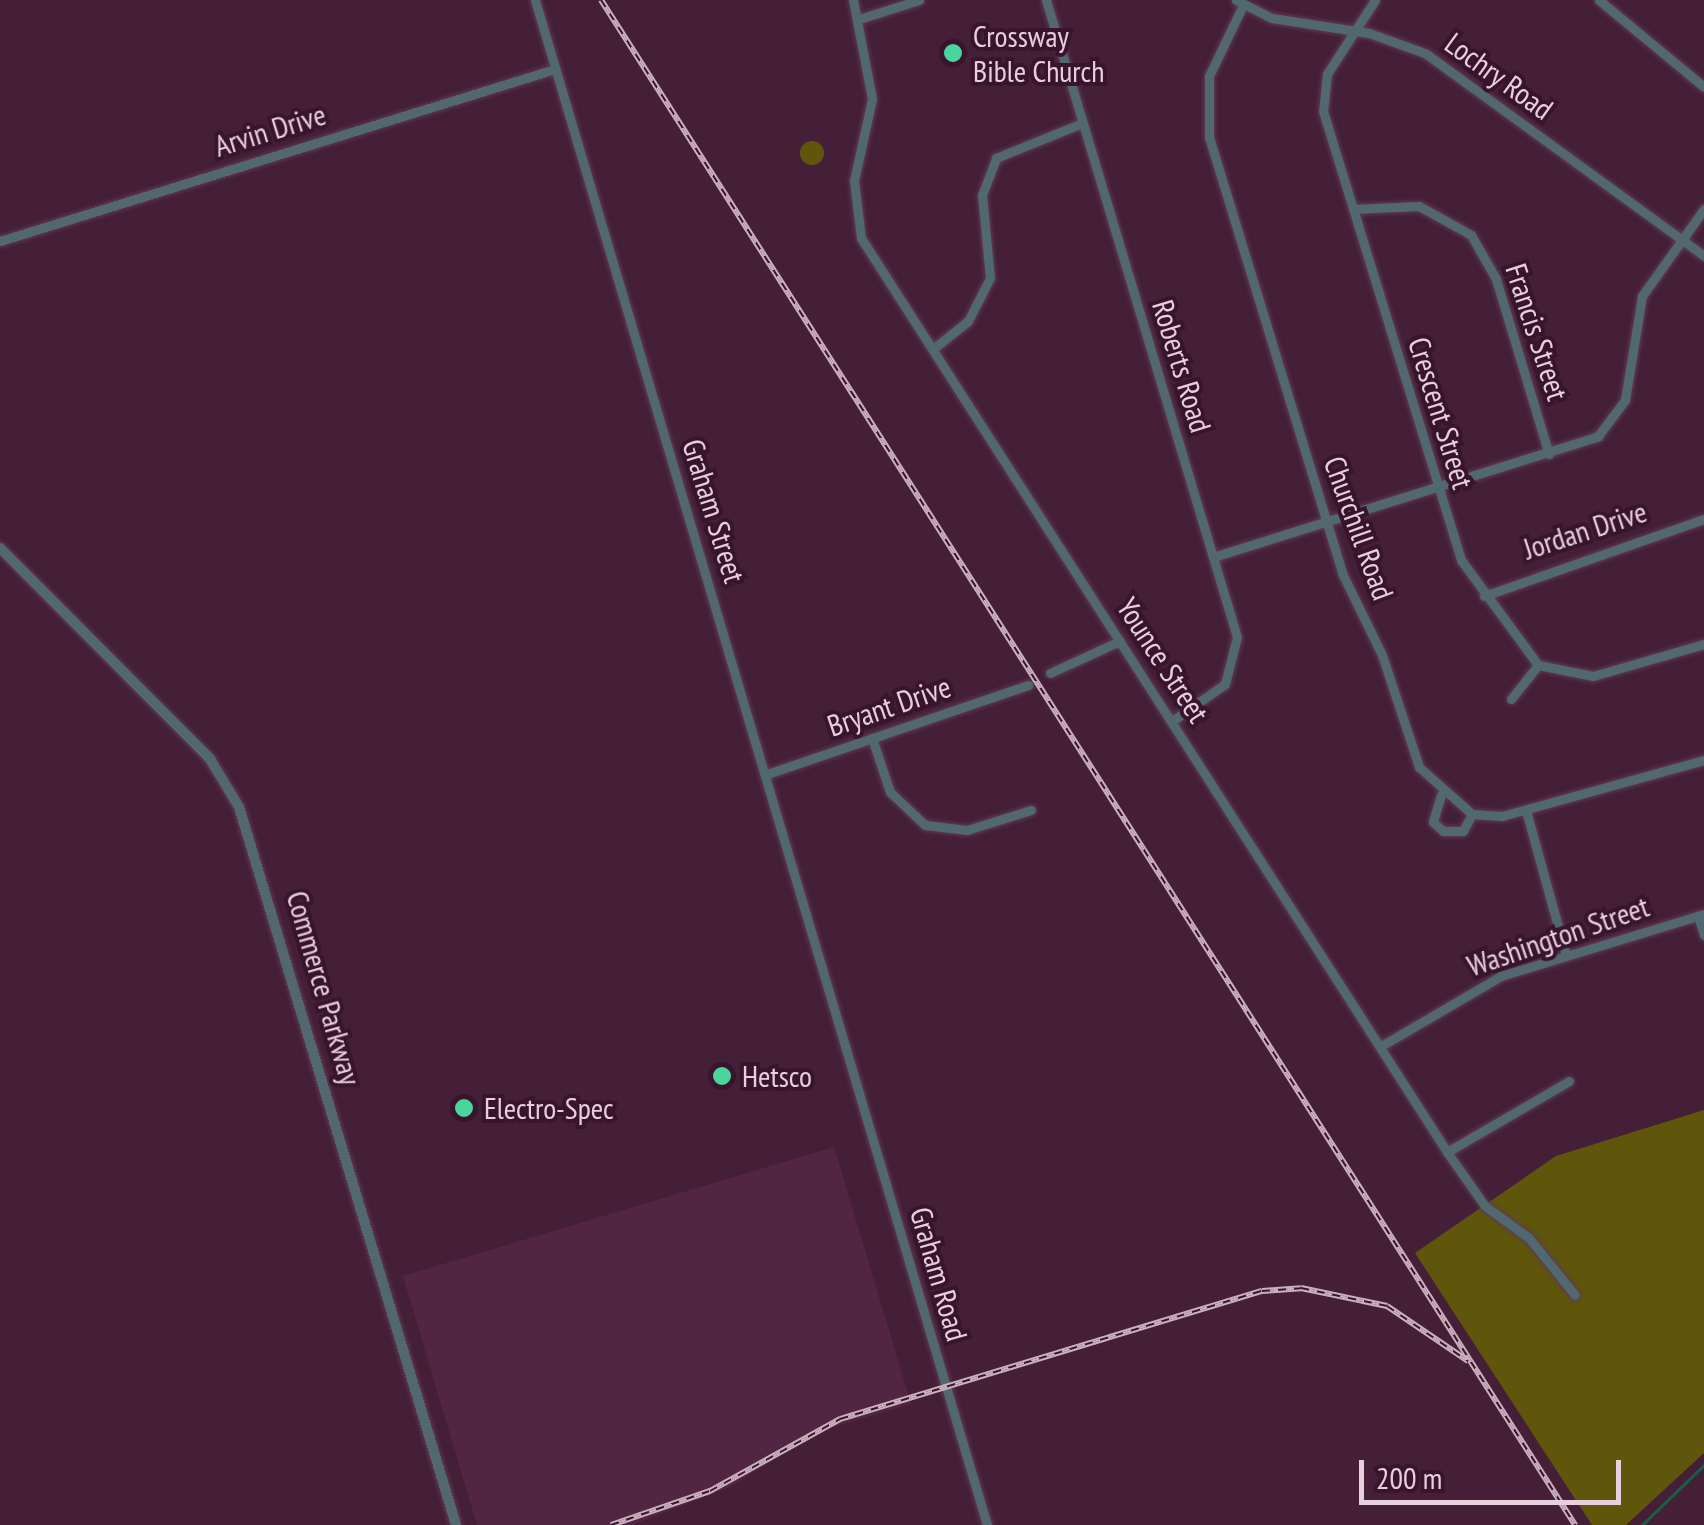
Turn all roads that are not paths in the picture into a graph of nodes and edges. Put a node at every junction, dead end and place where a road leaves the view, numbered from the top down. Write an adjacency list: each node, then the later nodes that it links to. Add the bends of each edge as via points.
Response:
1 (535, 0): 10 (street, Graham Street)
2 (853, 0): 8 (street, Younce Street)
3 (920, 0): 8 (street)
4 (1046, 0): 12 (street, Roberts Road)
5 (1375, 0): 9 (street, Crescent Street)
6 (1599, 0): 11 (street)
7 (1239, 3): 9 (street, Lochry Road); 22 (street, Churchill Road, via 1209,76 1209,137)
8 (859, 19): 18 (street, Younce Street, via 872,99 856,216)
9 (1352, 32): 13 (street, Crescent Street, via 1322,100); 16 (street, Lochry Road, via 1424,52)
10 (555, 70): 15 (street, Arvin Drive); 35 (street, Graham Street)
11 (1704, 86)
12 (1082, 123): 18 (street, via 996,158 982,195 990,278 968,321); 24 (street, Roberts Road)
13 (1353, 210): 19 (street, Francis Street, via 1419,206 1471,235 1496,279); 20 (street, Crescent Street)
14 (1704, 210): 16 (street)
15 (0, 240)
16 (1682, 240): 17 (street, Lochry Road); 19 (street, via 1633,318 1620,413 1588,442)
17 (1704, 256)
18 (933, 349): 26 (street, Younce Street)
19 (1549, 454): 20 (street)
20 (1438, 488): 22 (street); 25 (street, Crescent Street)
21 (1704, 519): 25 (street, Jordan Drive)
22 (1327, 521): 24 (street); 36 (street, Churchill Road, via 1414,758)
23 (0, 548): 48 (street, Commerce Parkway, via 210,758 239,807)
24 (1213, 556): 32 (street, Roberts Road, via 1236,664 1217,690)
25 (1484, 596): 28 (street, Crescent Street)
26 (1120, 641): 29 (street); 32 (street, Younce Street)
27 (1704, 644): 28 (street, via 1593,676)
28 (1538, 665): 31 (street)
29 (1050, 673)
30 (1028, 685): 33 (street, Bryant Drive)
31 (1511, 700)
32 (1172, 721): 44 (street, Younce Street)
33 (872, 738): 35 (street, Bryant Drive); 37 (street, via 890,792 926,825 967,830)
34 (1704, 760): 39 (street)
35 (767, 774): 43 (street, Graham Street)
36 (1441, 795): 38 (street, Churchill Road); 38 (street, via 1433,822 1443,831 1463,832)
37 (1032, 810)
38 (1472, 814): 39 (street)
39 (1526, 814): 42 (street)
40 (1701, 915): 41 (street); 42 (street, Washington Street)
41 (1704, 936)
42 (1566, 956): 44 (street, Washington Street, via 1480,985)
43 (843, 1036): 49 (street, Graham Road)
44 (1382, 1046): 46 (street, Younce Street)
45 (1569, 1081): 46 (street)
46 (1447, 1152): 47 (street, Younce Street, via 1485,1206 1529,1238)
47 (1574, 1295)
48 (456, 1525)
49 (988, 1525)

